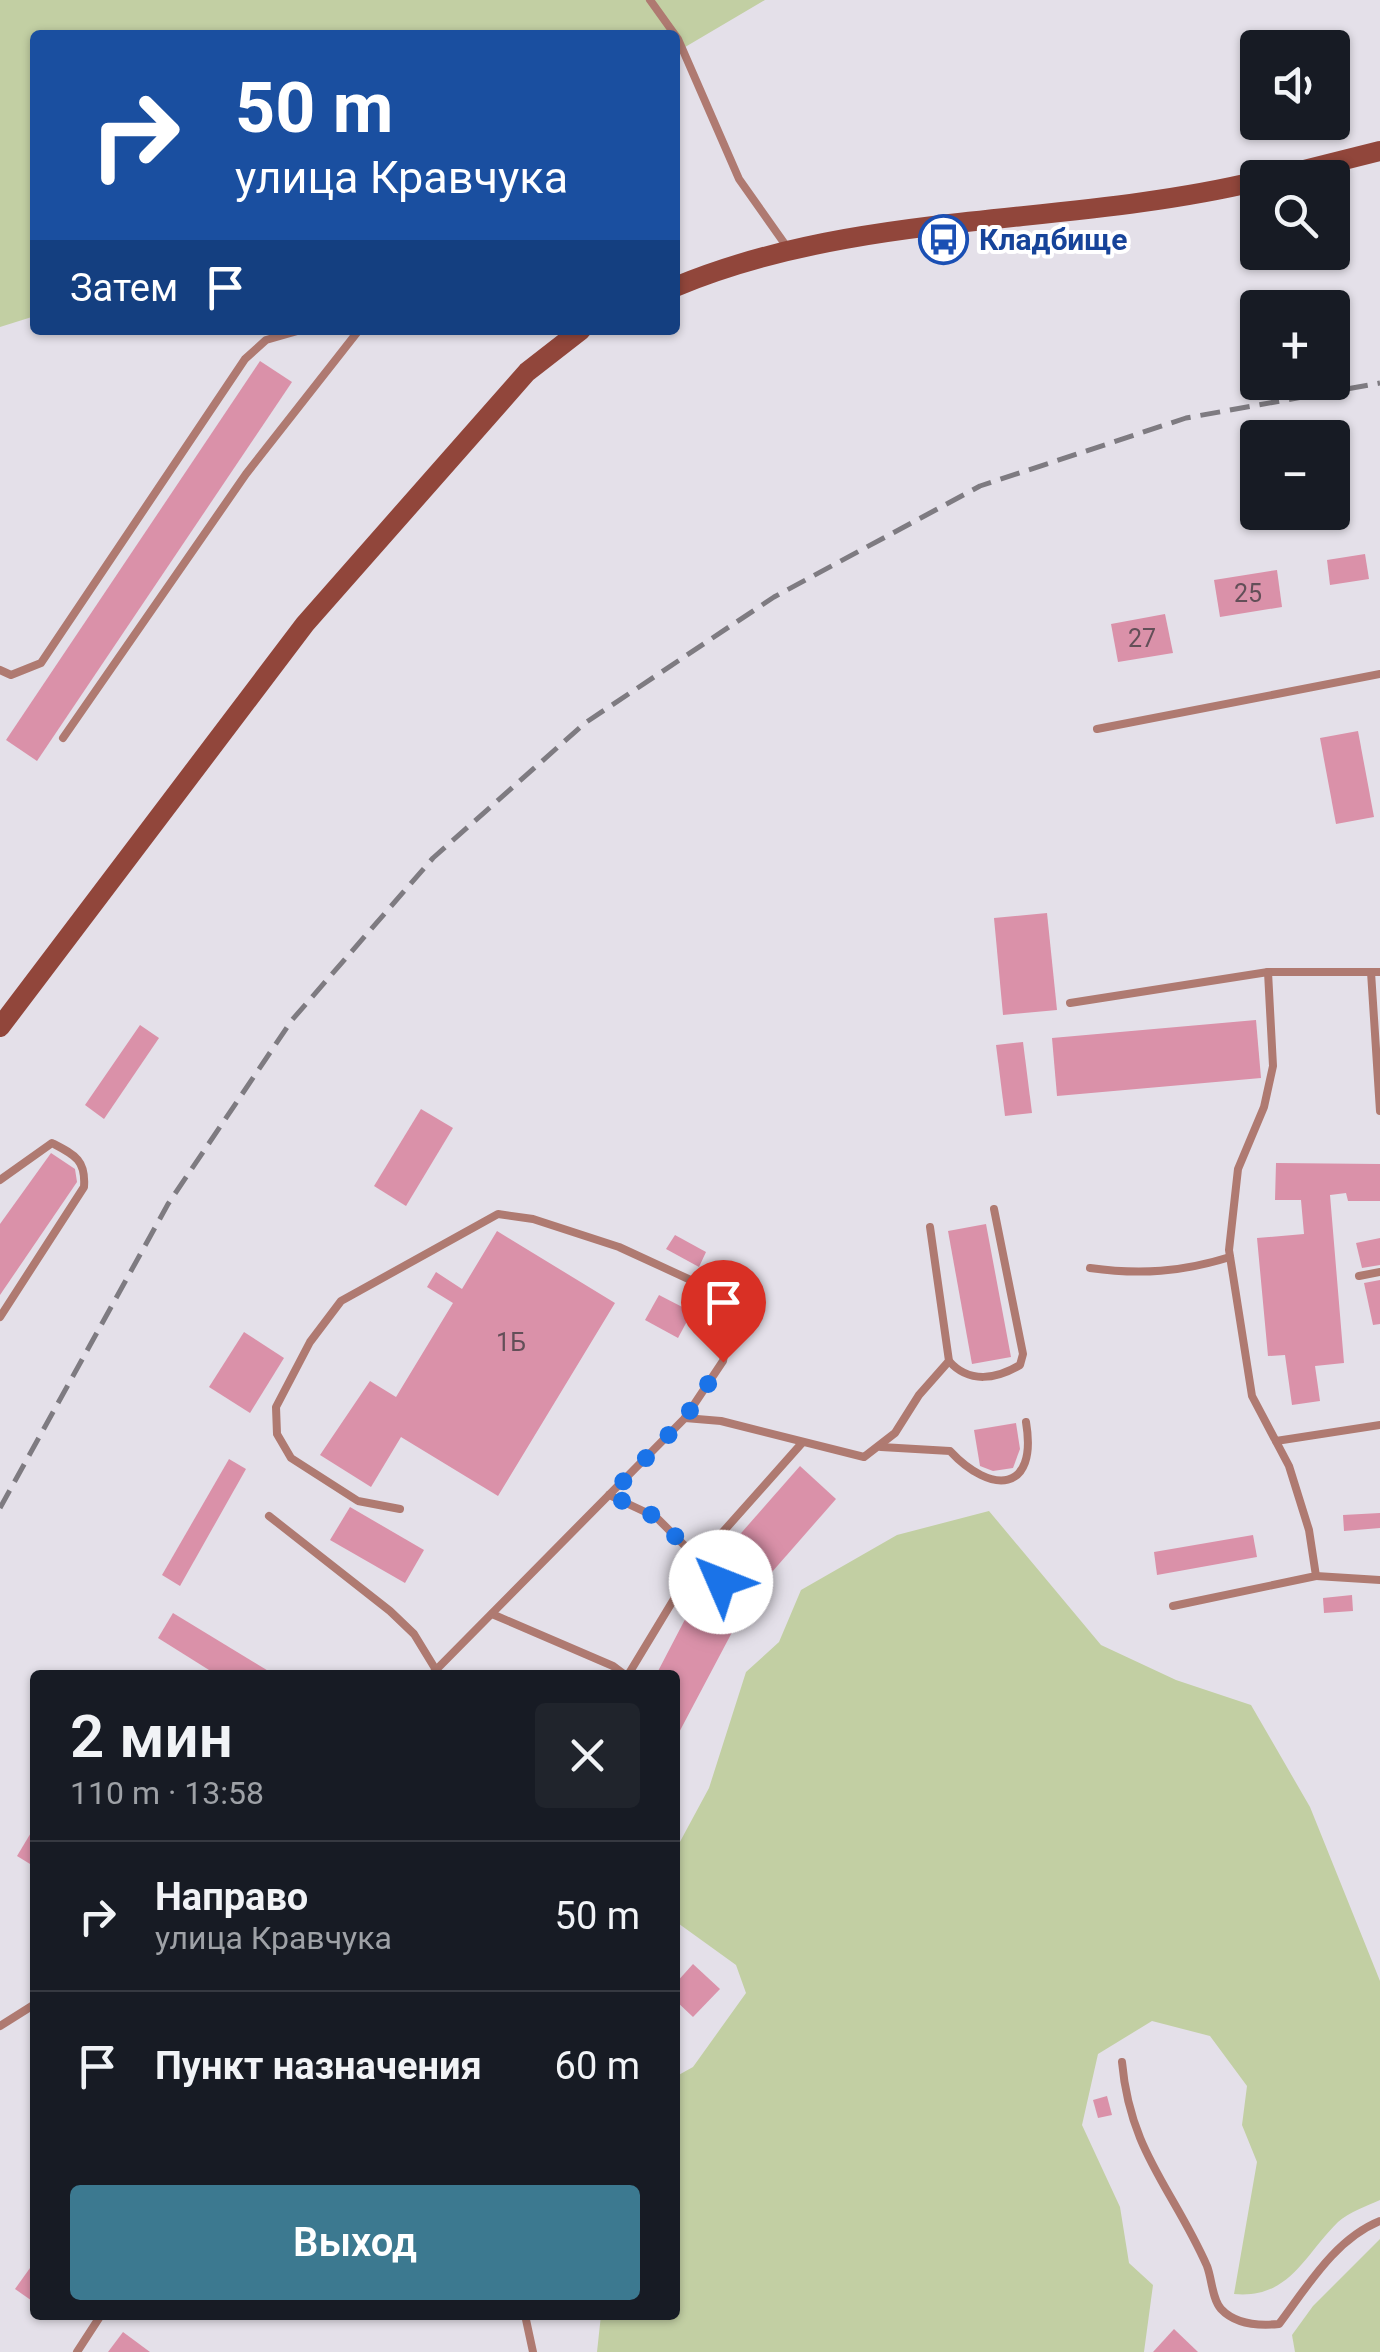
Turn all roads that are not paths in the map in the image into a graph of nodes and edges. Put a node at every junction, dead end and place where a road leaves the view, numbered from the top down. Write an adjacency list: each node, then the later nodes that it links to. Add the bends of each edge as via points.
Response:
1 (650, 0): 2 (lane)
2 (672, 30)
3 (680, 43): 7 (lane, via 740,179)
4 (1380, 151): 5 (main road)
5 (1344, 160)
6 (1240, 185): 7 (main road)
7 (790, 251): 8 (main road)
8 (680, 285)
9 (284, 335): 12 (lane, via 266,340 245,360 41,662 11,675)
10 (356, 335): 15 (lane, via 246,474)
11 (574, 335): 19 (main road, via 527,372 306,624)
12 (0, 670)
13 (1380, 674): 14 (lane)
14 (1097, 730)
15 (64, 738)
16 (1268, 972): 17 (lane); 18 (lane); 24 (lane, via 1273,1066 1238,1169)
17 (1375, 972): 20 (lane)
18 (1070, 1003)
19 (0, 1027)
20 (1380, 1111)
21 (0, 1180): 28 (lane, via 52,1144 76,1155 85,1169 84,1188)
22 (994, 1209): 29 (lane, via 1023,1354 1004,1374 979,1378)
23 (930, 1227): 29 (lane)
24 (1230, 1257): 25 (lane, via 1187,1270 1133,1274); 33 (lane, via 1252,1396)
25 (1090, 1268)
26 (1380, 1272): 27 (lane)
27 (1359, 1276)
28 (0, 1318)
29 (950, 1361): 35 (lane)
30 (685, 1418): 34 (lane); 36 (lane); 37 (lane, via 723,1362 729,1331 718,1297 619,1247 498,1214 341,1301 310,1342 276,1408 277,1434 290,1458 358,1501)
31 (1026, 1422): 35 (lane, via 1026,1466 1002,1481 970,1473 950,1451)
32 (1380, 1425): 33 (lane)
33 (1276, 1441): 40 (lane, via 1309,1530)
34 (802, 1443): 35 (lane, via 864,1457); 39 (lane)
35 (881, 1447)
36 (610, 1495): 39 (lane, via 656,1517); 44 (lane)
37 (400, 1509)
38 (268, 1516): 45 (lane, via 390,1611 414,1634)
39 (697, 1561): 42 (lane); 48 (lane)
40 (1316, 1576): 41 (lane); 43 (lane)
41 (1380, 1580)
42 (721, 1582)
43 (1173, 1606)
44 (492, 1614): 46 (lane); 47 (lane)
45 (433, 1670)
46 (436, 1670)
47 (619, 1670)
48 (630, 1670)
49 (30, 2007): 50 (lane)
50 (0, 2026)
51 (1122, 2062): 52 (lane, via 1126,2104 1146,2158 1207,2267 1218,2306 1234,2319 1279,2324 1338,2249)
52 (1380, 2221)
53 (98, 2320): 55 (lane)
54 (526, 2320): 56 (lane)
55 (77, 2352)
56 (532, 2352)

